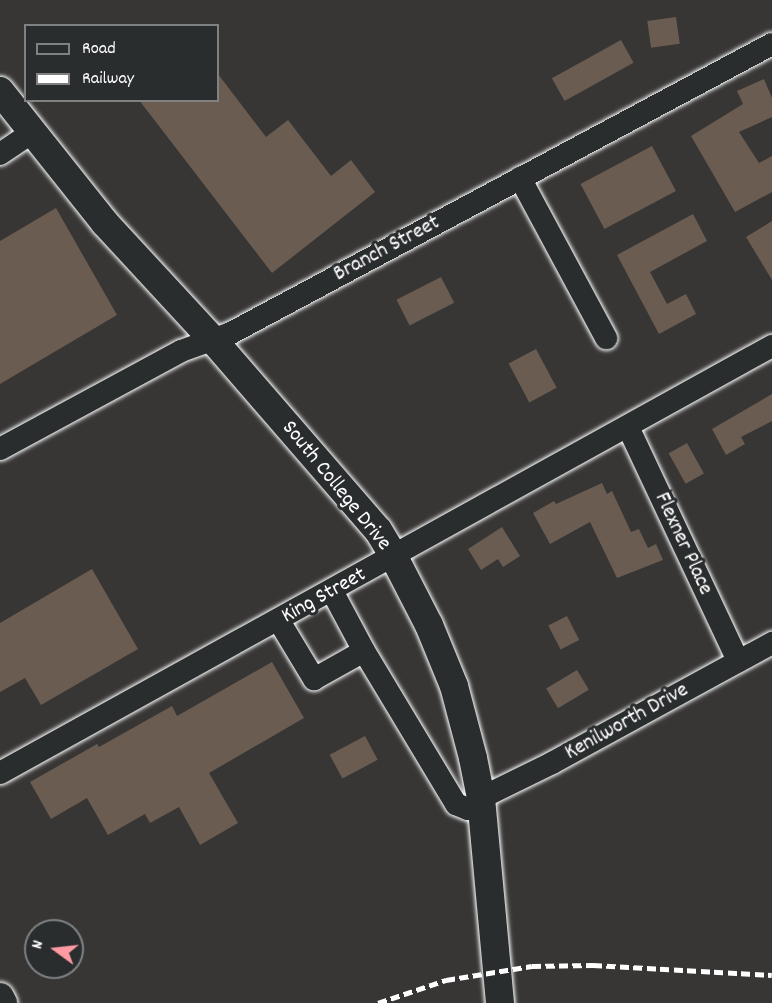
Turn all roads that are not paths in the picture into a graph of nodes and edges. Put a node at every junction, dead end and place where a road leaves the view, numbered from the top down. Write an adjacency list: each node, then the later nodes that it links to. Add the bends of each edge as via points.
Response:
1 (772, 44): 5 (street, Branch Street)
2 (0, 91): 3 (main road, South College Drive)
3 (33, 132): 4 (street); 7 (main road, South College Drive, via 105,223)
4 (0, 154)
5 (520, 178): 6 (street); 7 (street, Branch Street)
6 (606, 338)
7 (214, 341): 10 (street, Branch Street, via 182,351); 11 (main road, South College Drive, via 378,530)
8 (772, 346): 9 (street, King Street)
9 (628, 427): 11 (street, King Street); 16 (street, Flexner Place)
10 (0, 449)
11 (394, 557): 12 (street, King Street); 18 (main road, South College Drive, via 454,686)
12 (332, 591): 13 (street, King Street); 15 (street)
13 (279, 621): 15 (street, via 314,679); 17 (street, King Street)
14 (772, 643): 16 (street, Kenilworth Drive)
15 (364, 651): 18 (street, via 456,804 468,810)
16 (738, 662): 18 (street, Kenilworth Drive)
17 (0, 773)
18 (482, 803): 21 (main road, South College Drive)
19 (0, 997): 20 (main road)
20 (3, 1003)
21 (500, 1003)

